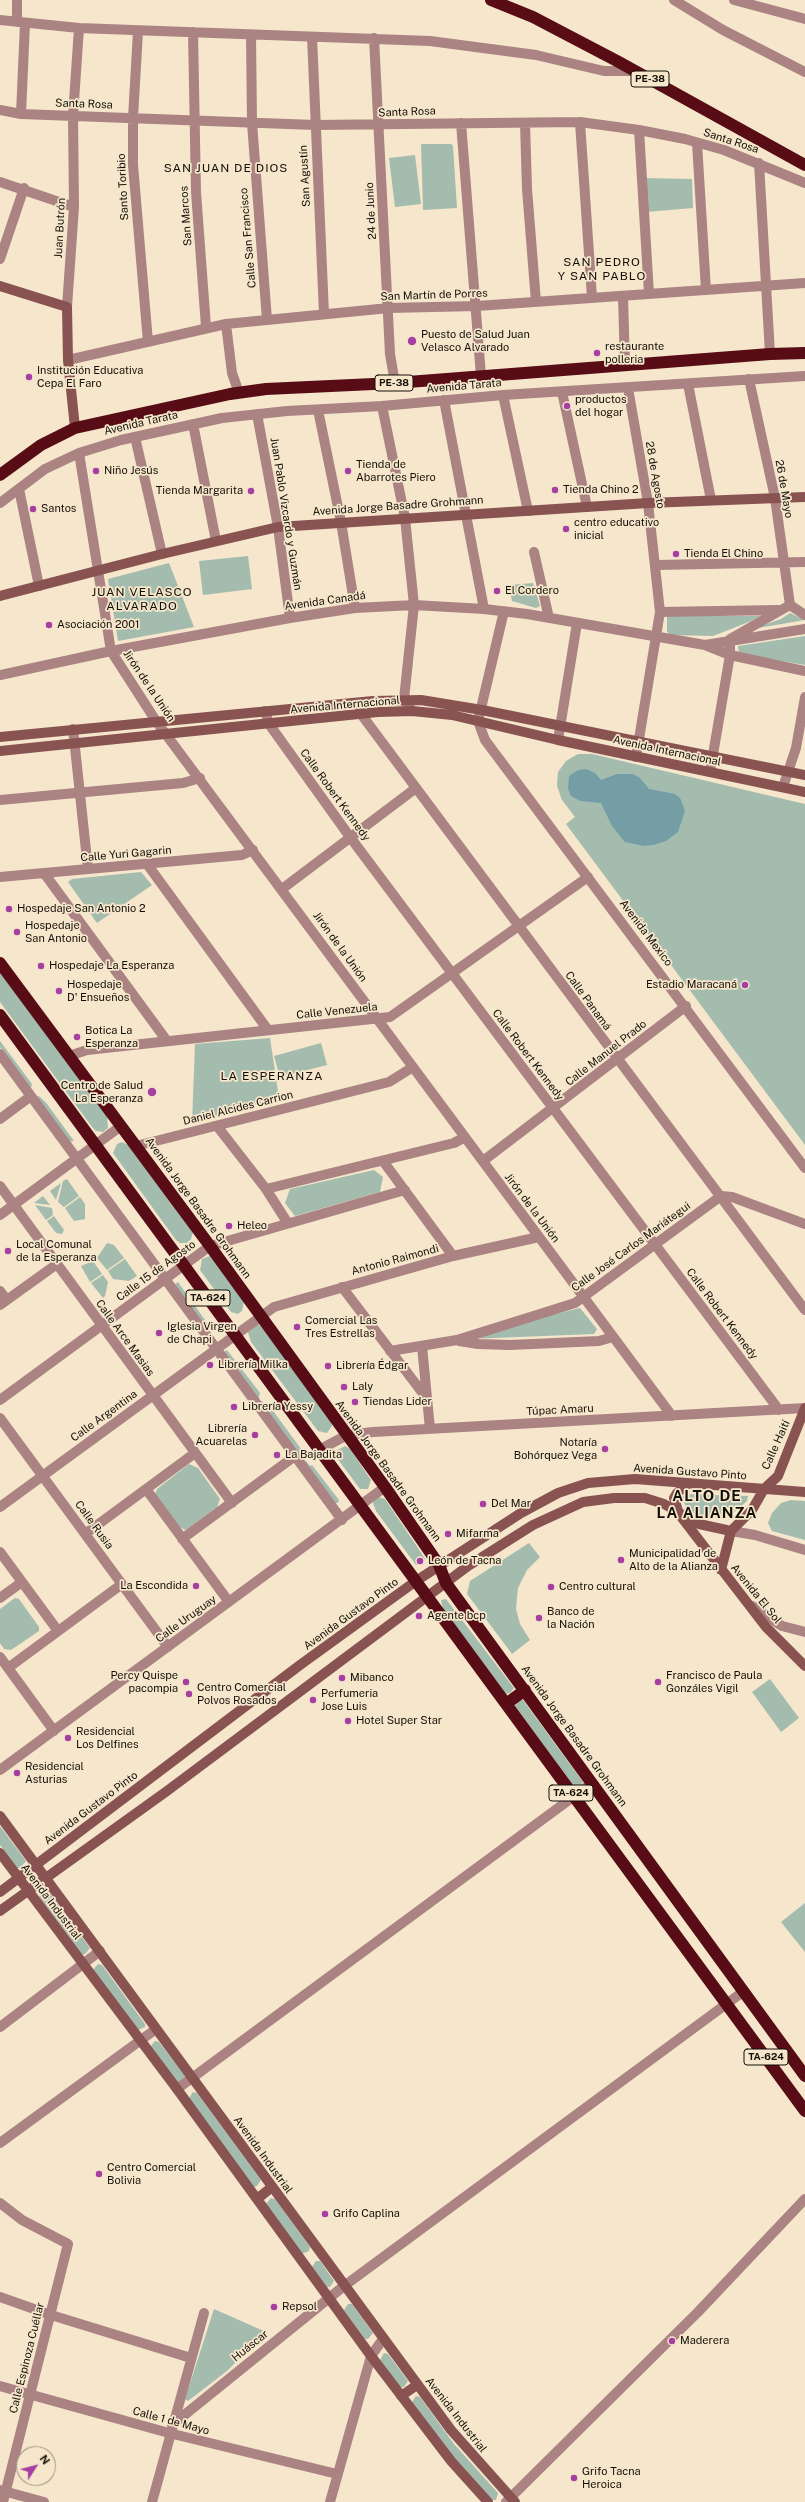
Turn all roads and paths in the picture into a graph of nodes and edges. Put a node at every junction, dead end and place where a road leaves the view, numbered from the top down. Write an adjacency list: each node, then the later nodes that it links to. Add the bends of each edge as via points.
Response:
1 (17, 0): 7 (street)
2 (491, 0): 14 (highway, PE-38, via 539,20)
3 (674, 0): 15 (street, via 723,30)
4 (734, 0): 5 (street)
5 (805, 19)
6 (0, 20): 7 (street)
7 (21, 23): 8 (street); 17 (street)
8 (79, 28): 9 (street); 18 (street, Juan Butrón)
9 (138, 31): 10 (street); 19 (street, Santo Toribio)
10 (192, 32): 11 (street); 20 (street, San Marcos)
11 (251, 35): 12 (street); 22 (street, Calle San Francisco)
12 (312, 37): 13 (street); 25 (street, San Agustín)
13 (374, 38): 14 (street, via 430,41 536,55 604,71); 26 (street, 24 de Junio)
14 (635, 71): 30 (highway, PE-38)
15 (805, 72)
16 (0, 110): 17 (street, Santa Rosa)
17 (21, 114): 18 (street, Santa Rosa)
18 (73, 116): 19 (street, Santa Rosa); 34 (street, Juan Butrón)
19 (133, 118): 20 (street, Santa Rosa); 51 (street, Santo Toribio, via 137,229)
20 (193, 121): 22 (street, Santa Rosa); 50 (street, San Marcos)
21 (580, 122): 24 (street, Santa Rosa); 27 (street, Santa Rosa); 42 (street)
22 (252, 123): 25 (street, Santa Rosa); 48 (street, Calle San Francisco)
23 (460, 123): 24 (street, Santa Rosa); 26 (street, Santa Rosa); 44 (street)
24 (525, 123): 43 (street, via 527,189)
25 (314, 125): 26 (street, Santa Rosa); 47 (street, San Agustín)
26 (379, 125): 46 (street, 24 de Junio)
27 (639, 130): 28 (street, Santa Rosa); 40 (street)
28 (697, 143): 29 (street, Santa Rosa); 39 (street)
29 (759, 163): 32 (street, Santa Rosa); 38 (street)
30 (805, 164)
31 (0, 182): 33 (street)
32 (805, 183)
33 (24, 188): 34 (street); 35 (street)
34 (74, 207): 45 (street, Juan Butrón)
35 (0, 259)
36 (805, 283): 38 (street, San Martín de Porres)
37 (0, 286): 45 (main road)
38 (765, 286): 39 (street, San Martín de Porres); 53 (street)
39 (706, 290): 40 (street, San Martín de Porres)
40 (649, 294): 41 (street, San Martín de Porres)
41 (623, 296): 42 (street, San Martín de Porres); 55 (street)
42 (592, 298): 43 (street, San Martín de Porres)
43 (536, 302): 44 (street, San Martín de Porres)
44 (477, 306): 46 (street, San Martín de Porres); 56 (street)
45 (68, 307): 54 (main road, Juan Butrón)
46 (389, 308): 47 (street, San Martín de Porres); 59 (street, 24 de Junio, via 390,354)
47 (324, 314): 48 (street, San Martín de Porres)
48 (267, 320): 49 (street, San Martín de Porres)
49 (226, 324): 50 (street, San Martín de Porres); 63 (street, via 232,373)
50 (206, 327): 51 (street, San Martín de Porres)
51 (148, 342): 54 (street, San Martín de Porres)
52 (805, 353): 53 (highway, Avenida Tarata / PE-38)
53 (770, 354): 55 (highway, Avenida Tarata / PE-38)
54 (68, 360): 70 (main road, Juan Butrón)
55 (625, 366): 56 (highway, Avenida Tarata / PE-38)
56 (481, 376): 59 (highway, Avenida Tarata / PE-38)
57 (805, 376): 58 (street, Avenida Tarata)
58 (749, 379): 60 (street, Avenida Tarata); 76 (street, 26 de Mayo)
59 (395, 383): 63 (highway, Avenida Tarata / PE-38)
60 (688, 384): 61 (street, Avenida Tarata); 77 (street)
61 (628, 388): 62 (street, Avenida Tarata); 79 (street, 28 de Agosto)
62 (562, 392): 64 (street, Avenida Tarata); 80 (street)
63 (239, 393): 70 (highway, Avenida Tarata / PE-38)
64 (502, 395): 65 (street, Avenida Tarata); 81 (street)
65 (444, 400): 66 (street, Avenida Tarata); 82 (street)
66 (382, 406): 67 (street, Avenida Tarata); 83 (street)
67 (318, 410): 68 (street, Avenida Tarata); 84 (street)
68 (257, 414): 69 (street, Avenida Tarata); 85 (street, Juan Pablo Vizcardo y Guzmán)
69 (193, 424): 71 (street, Avenida Tarata); 86 (street)
70 (75, 428): 73 (highway, Avenida Tarata / PE-38, via 41,445)
71 (135, 437): 72 (street, Avenida Tarata); 88 (street)
72 (79, 453): 74 (street, Avenida Tarata, via 46,469); 92 (street, Jirón de la Unión)
73 (0, 475)
74 (18, 489): 78 (street, Avenida Tarata); 93 (street)
75 (805, 497): 76 (main road, Avenida Jorge Basadre Grohmann)
76 (775, 498): 77 (main road, Avenida Jorge Basadre Grohmann); 90 (street, 26 de Mayo)
77 (711, 500): 79 (main road, Avenida Jorge Basadre Grohmann)
78 (0, 503)
79 (648, 503): 80 (main road, Avenida Jorge Basadre Grohmann); 91 (street, 28 de Agosto)
80 (586, 507): 81 (main road, Avenida Jorge Basadre Grohmann)
81 (528, 510): 82 (main road, Avenida Jorge Basadre Grohmann)
82 (467, 515): 83 (main road, Avenida Jorge Basadre Grohmann); 98 (street)
83 (405, 518): 84 (main road, Avenida Jorge Basadre Grohmann); 95 (street)
84 (341, 522): 85 (main road, Avenida Jorge Basadre Grohmann); 96 (street)
85 (278, 528): 86 (main road, Avenida Jorge Basadre Grohmann); 102 (street, Juan Pablo Vizcardo y Guzmán)
86 (216, 541): 88 (main road, Avenida Jorge Basadre Grohmann)
87 (534, 552): 103 (street)
88 (162, 554): 92 (main road, Avenida Jorge Basadre Grohmann)
89 (805, 562): 90 (street)
90 (783, 564): 91 (street); 97 (street, 26 de Mayo)
91 (657, 565): 100 (street, 28 de Agosto)
92 (98, 570): 93 (main road, Avenida Jorge Basadre Grohmann); 109 (street, Jirón de la Unión)
93 (39, 586): 94 (main road, Avenida Jorge Basadre Grohmann)
94 (0, 596)
95 (414, 606): 96 (street, Avenida Canadá); 98 (street, Avenida Canadá); 114 (street)
96 (355, 608): 102 (street, Avenida Canadá)
97 (786, 608): 100 (street); 101 (street); 107 (street)
98 (484, 609): 99 (street, Avenida Canadá)
99 (504, 611): 103 (street, Avenida Canadá); 116 (street)
100 (660, 612): 106 (street, 28 de Agosto)
101 (805, 615)
102 (290, 618): 109 (street, Avenida Canadá)
103 (549, 618): 104 (street, Avenida Canadá)
104 (577, 623): 106 (street, Avenida Canadá); 123 (street)
105 (805, 629): 107 (street)
106 (656, 638): 108 (street, Avenida Canadá); 128 (street, 28 de Agosto)
107 (730, 639): 108 (street); 110 (street)
108 (705, 645): 110 (street)
109 (111, 651): 112 (street, Avenida Canadá); 120 (street, Jirón de la Unión)
110 (730, 655): 111 (street); 131 (street)
111 (805, 671)
112 (0, 674)
113 (805, 697): 133 (street, via 796,748)
114 (404, 699): 115 (main road, Avenida Internacional); 116 (main road, Avenida Internacional); 118 (street)
115 (358, 703): 117 (main road, Avenida Internacional); 119 (street, Calle Panamá)
116 (482, 710): 121 (street); 123 (main road, Avenida Internacional)
117 (265, 711): 120 (main road, Avenida Internacional); 122 (street, Calle Robert Kennedy)
118 (412, 711): 119 (main road, Avenida Internacional); 121 (main road, Avenida Internacional, via 452,715)
119 (361, 714): 122 (main road, Avenida Internacional); 138 (street, Calle Panamá)
120 (156, 721): 124 (main road, Avenida Internacional); 125 (street, Jirón de la Unión)
121 (478, 721): 127 (main road, Avenida Internacional); 148 (street, Avenida Mexico, via 485,740)
122 (269, 724): 125 (main road, Avenida Internacional); 142 (street, Calle Robert Kennedy)
123 (560, 727): 127 (street); 128 (main road, Avenida Internacional)
124 (73, 729): 126 (main road, Avenida Internacional); 129 (street)
125 (167, 734): 129 (main road, Avenida Internacional); 136 (street, Jirón de la Unión)
126 (0, 737)
127 (558, 740): 132 (main road, Avenida Internacional)
128 (639, 742): 131 (main road, Avenida Internacional); 132 (street, 28 de Agosto)
129 (74, 743): 130 (main road, Avenida Internacional); 140 (street)
130 (0, 751)
131 (714, 756): 133 (main road, Avenida Internacional); 134 (street)
132 (636, 757): 134 (main road, Avenida Internacional)
133 (788, 771): 135 (main road, Avenida Internacional); 137 (street)
134 (710, 772): 137 (main road, Avenida Internacional)
135 (805, 775)
136 (200, 778): 140 (street, via 184,783); 143 (street, Jirón de la Unión)
137 (783, 787): 139 (main road, Avenida Internacional)
138 (416, 788): 142 (street); 150 (street, Calle Panamá)
139 (805, 792)
140 (80, 793): 141 (street); 145 (street)
141 (0, 800)
142 (350, 837): 149 (street); 152 (street, Calle Robert Kennedy)
143 (253, 850): 144 (street, Calle Yuri Gagarin, via 242,855); 149 (street, Jirón de la Unión)
144 (147, 864): 145 (street, Calle Yuri Gagarin); 156 (street)
145 (88, 869): 146 (street, Calle Yuri Gagarin)
146 (44, 873): 147 (street, Calle Yuri Gagarin); 157 (street)
147 (0, 877)
148 (588, 877): 150 (street, Calle Venezuela); 153 (street, Avenida Mexico)
149 (282, 889): 155 (street, Jirón de la Unión)
150 (518, 926): 152 (street, Calle Venezuela); 160 (street, Calle Panamá)
151 (0, 963): 159 (highway, Avenida Jorge Basadre Grohmann / TA-624)
152 (453, 974): 155 (street, Calle Venezuela, via 390,1017); 163 (street, Calle Robert Kennedy)
153 (686, 1006): 160 (street, Calle Manuel Prado); 173 (street, Avenida Mexico)
154 (0, 1015): 168 (highway, TA-624)
155 (378, 1020): 156 (street, Calle Venezuela); 161 (street, Jirón de la Unión)
156 (268, 1030): 157 (street, Calle Venezuela)
157 (167, 1041): 159 (street, Calle Venezuela, via 86,1050)
158 (0, 1054): 162 (street)
159 (69, 1056): 165 (highway, Avenida Jorge Basadre Grohmann / TA-624)
160 (616, 1059): 163 (street, Calle Manuel Prado); 177 (street, Calle Panamá)
161 (413, 1067): 166 (street, Daniel Alcides Carrion, via 389,1082); 167 (street, Jirón de la Unión)
162 (31, 1096): 164 (street); 170 (street)
163 (554, 1109): 172 (street, Calle Manuel Prado); 183 (street, Calle Robert Kennedy)
164 (0, 1119)
165 (121, 1126): 168 (street); 169 (highway, Avenida Jorge Basadre Grohmann / TA-624)
166 (217, 1126): 169 (street, Daniel Alcides Carrion); 175 (street)
167 (465, 1136): 171 (street, via 454,1142); 172 (street, Jirón de la Unión)
168 (95, 1145): 170 (street); 187 (highway, TA-624)
169 (136, 1146): 184 (highway, Avenida Jorge Basadre Grohmann / TA-624)
170 (77, 1159): 178 (street); 188 (street)
171 (383, 1161): 175 (street); 176 (street)
172 (483, 1162): 182 (street, Jirón de la Unión)
173 (805, 1168)
174 (0, 1186): 178 (street, Calle Arce Masias)
175 (266, 1190): 180 (street)
176 (406, 1190): 180 (street, Calle 15 de Agosto); 185 (street)
177 (721, 1196): 181 (street, via 732,1197); 183 (street, Calle José Carlos Mariátegui); 193 (street, Calle Panamá)
178 (14, 1205): 179 (street); 186 (street, Calle Arce Masias)
179 (0, 1215)
180 (287, 1222): 184 (street, Calle 15 de Agosto)
181 (805, 1224)
182 (539, 1237): 185 (street, Antonio Raimondi); 191 (street, Jirón de la Unión)
183 (654, 1243): 191 (street, Calle José Carlos Mariátegui); 206 (street, Calle Robert Kennedy)
184 (210, 1246): 187 (street, Calle 15 de Agosto); 194 (highway, Avenida Jorge Basadre Grohmann / TA-624)
185 (454, 1256): 189 (street, Antonio Raimondi)
186 (57, 1264): 192 (street); 195 (street, Calle Arce Masias)
187 (184, 1265): 188 (street, Calle 15 de Agosto); 196 (highway, TA-624)
188 (165, 1279): 195 (street, Calle 15 de Agosto); 200 (street)
189 (342, 1287): 194 (street, Antonio Raimondi, via 274,1308); 201 (street)
190 (0, 1291): 192 (street)
191 (583, 1296): 197 (street, Jirón de la Unión); 198 (street, Calle José Carlos Mariátegui, via 575,1303)
192 (4, 1303)
193 (805, 1310)
194 (260, 1316): 196 (street, Calle Argentina); 210 (highway, Avenida Jorge Basadre Grohmann / TA-624)
195 (102, 1325): 202 (street, Calle Arce Masias); 203 (street, Calle 15 de Agosto)
196 (235, 1335): 200 (street, Calle Argentina); 211 (highway, TA-624)
197 (613, 1337): 198 (street, via 599,1341 510,1345 478,1344); 207 (street, Jirón de la Unión)
198 (457, 1340): 199 (street, Calle José Carlos Mariátegui)
199 (422, 1346): 201 (street, Calle José Carlos Mariátegui); 204 (street)
200 (216, 1349): 202 (street, Calle Argentina); 213 (street)
201 (390, 1351): 204 (street)
202 (153, 1395): 212 (street, Calle Arce Masias); 214 (street, Calle Argentina)
203 (0, 1400)
204 (428, 1400): 209 (street)
205 (805, 1408): 206 (street, Túpac Amaru); 218 (main road, Calle Haití, via 778,1476)
206 (779, 1410): 207 (street, Túpac Amaru)
207 (672, 1416): 209 (street, Túpac Amaru)
208 (0, 1418): 214 (street, Calle Rusia)
209 (430, 1429): 210 (street, Túpac Amaru)
210 (347, 1435): 211 (street, Túpac Amaru); 216 (highway, Avenida Jorge Basadre Grohmann / TA-624)
211 (319, 1450): 221 (highway, TA-624)
212 (195, 1453): 217 (street); 220 (street, Calle Arce Masias)
213 (295, 1456): 220 (street); 224 (street)
214 (42, 1476): 222 (street, Calle Argentina); 226 (street, Calle Rusia)
215 (689, 1483): 218 (main road, Avenida Gustavo Pinto); 223 (main road, via 677,1492 674,1498); 230 (main road, Avenida Gustavo Pinto, via 636,1479 588,1483 558,1493)
216 (385, 1487): 221 (street, Calle Uruguay); 230 (highway, Avenida Jorge Basadre Grohmann / TA-624)
217 (146, 1489): 226 (street); 227 (street)
218 (764, 1489): 219 (main road, Avenida Gustavo Pinto); 225 (main road, Calle Haití, via 752,1510)
219 (805, 1492)
220 (232, 1503): 227 (street)
221 (360, 1505): 224 (street, Calle Uruguay); 232 (highway, TA-624)
222 (0, 1507)
223 (679, 1514): 225 (main road, via 699,1524); 231 (main road, Avenida El Sol); 234 (main road, via 664,1504 645,1498 583,1502 512,1536)
224 (342, 1520): 238 (street, Calle Uruguay)
225 (731, 1531): 228 (street, via 755,1535); 231 (main road)
226 (85, 1534): 235 (street, Calle Rusia)
227 (182, 1539): 238 (street)
228 (805, 1550)
229 (0, 1552): 233 (street)
230 (439, 1565): 232 (main road, Avenida Gustavo Pinto); 234 (highway, Avenida Jorge Basadre Grohmann / TA-624)
231 (721, 1570): 239 (main road, Avenida El Sol)
232 (416, 1581): 236 (highway, TA-624); 254 (main road, Avenida Gustavo Pinto)
233 (22, 1582): 237 (street); 240 (street)
234 (446, 1582): 236 (main road); 246 (highway, Avenida Jorge Basadre Grohmann / TA-624)
235 (122, 1584): 240 (street); 242 (street, Calle Rusia)
236 (428, 1597): 247 (highway, TA-624); 256 (main road)
237 (0, 1598)
238 (229, 1602): 242 (street, Calle Uruguay)
239 (747, 1603): 241 (street, via 782,1626); 244 (main road, Avenida El Sol, via 784,1648)
240 (58, 1631): 245 (street)
241 (805, 1632)
242 (168, 1647): 248 (street, Calle Uruguay)
243 (0, 1657): 245 (street)
244 (805, 1666)
245 (8, 1668): 248 (street)
246 (525, 1690): 247 (highway); 250 (highway, Avenida Jorge Basadre Grohmann / TA-624)
247 (506, 1704): 251 (highway, TA-624)
248 (54, 1731): 249 (street, Calle Uruguay)
249 (0, 1770)
250 (592, 1783): 251 (street); 262 (highway, Avenida Jorge Basadre Grohmann / TA-624)
251 (574, 1796): 263 (highway, TA-624); 268 (street)
252 (0, 1816): 254 (main road, Avenida Industrial)
253 (0, 1853): 255 (main road, Avenida Industrial)
254 (36, 1864): 255 (main road, Avenida Gustavo Pinto); 256 (main road, Avenida Industrial)
255 (18, 1878): 257 (main road, Avenida Gustavo Pinto); 258 (main road, Avenida Industrial)
256 (47, 1879): 258 (main road); 260 (main road, Avenida Industrial)
257 (0, 1892)
258 (28, 1892): 259 (main road); 261 (main road, Avenida Industrial)
259 (0, 1911)
260 (100, 1951): 261 (street); 265 (main road, Avenida Industrial)
261 (83, 1964): 264 (street); 266 (main road, Avenida Industrial)
262 (744, 1991): 263 (street, Huáscar); 267 (highway, Avenida Jorge Basadre Grohmann / TA-624)
263 (727, 2004): 270 (highway, TA-624); 276 (street, Huáscar)
264 (0, 2027)
265 (156, 2029): 266 (street); 268 (main road, Avenida Industrial)
266 (140, 2040): 269 (main road, Avenida Industrial); 271 (street)
267 (805, 2076)
268 (193, 2078): 269 (street); 272 (main road, Avenida Industrial)
269 (177, 2089): 273 (main road, Avenida Industrial)
270 (805, 2111)
271 (0, 2143)
272 (272, 2187): 273 (main road); 276 (main road, Avenida Industrial)
273 (257, 2199): 278 (main road, Avenida Industrial)
274 (805, 2199): 291 (street, via 698,2312)
275 (0, 2203): 280 (street, Calle Espinoza Cuéllar, via 22,2220 68,2244)
276 (344, 2286): 278 (street, Huáscar); 281 (main road, Avenida Industrial)
277 (0, 2297): 280 (street)
278 (329, 2298): 282 (main road, Avenida Industrial); 288 (street, Huáscar)
279 (204, 2314): 283 (street)
280 (51, 2315): 283 (street); 286 (street, Calle Espinoza Cuéllar)
281 (383, 2339): 282 (street); 284 (main road, Avenida Industrial)
282 (371, 2356): 287 (main road, Avenida Industrial); 289 (street)
283 (191, 2358): 288 (street)
284 (417, 2385): 287 (main road); 291 (main road, Avenida Industrial, via 462,2445)
285 (0, 2386): 286 (street, Calle 1 de Mayo)
286 (30, 2394): 288 (street, Calle 1 de Mayo); 290 (street, Calle Espinoza Cuéllar)
287 (401, 2396): 296 (main road, Avenida Industrial, via 451,2461)
288 (170, 2429): 289 (street, Calle 1 de Mayo); 294 (street)
289 (337, 2474): 295 (street)
290 (3, 2490): 292 (street, Calle Espinoza Cuéllar); 293 (street)
291 (510, 2501)
292 (3, 2502)
293 (44, 2502)
294 (152, 2502)
295 (330, 2502)
296 (488, 2502)

